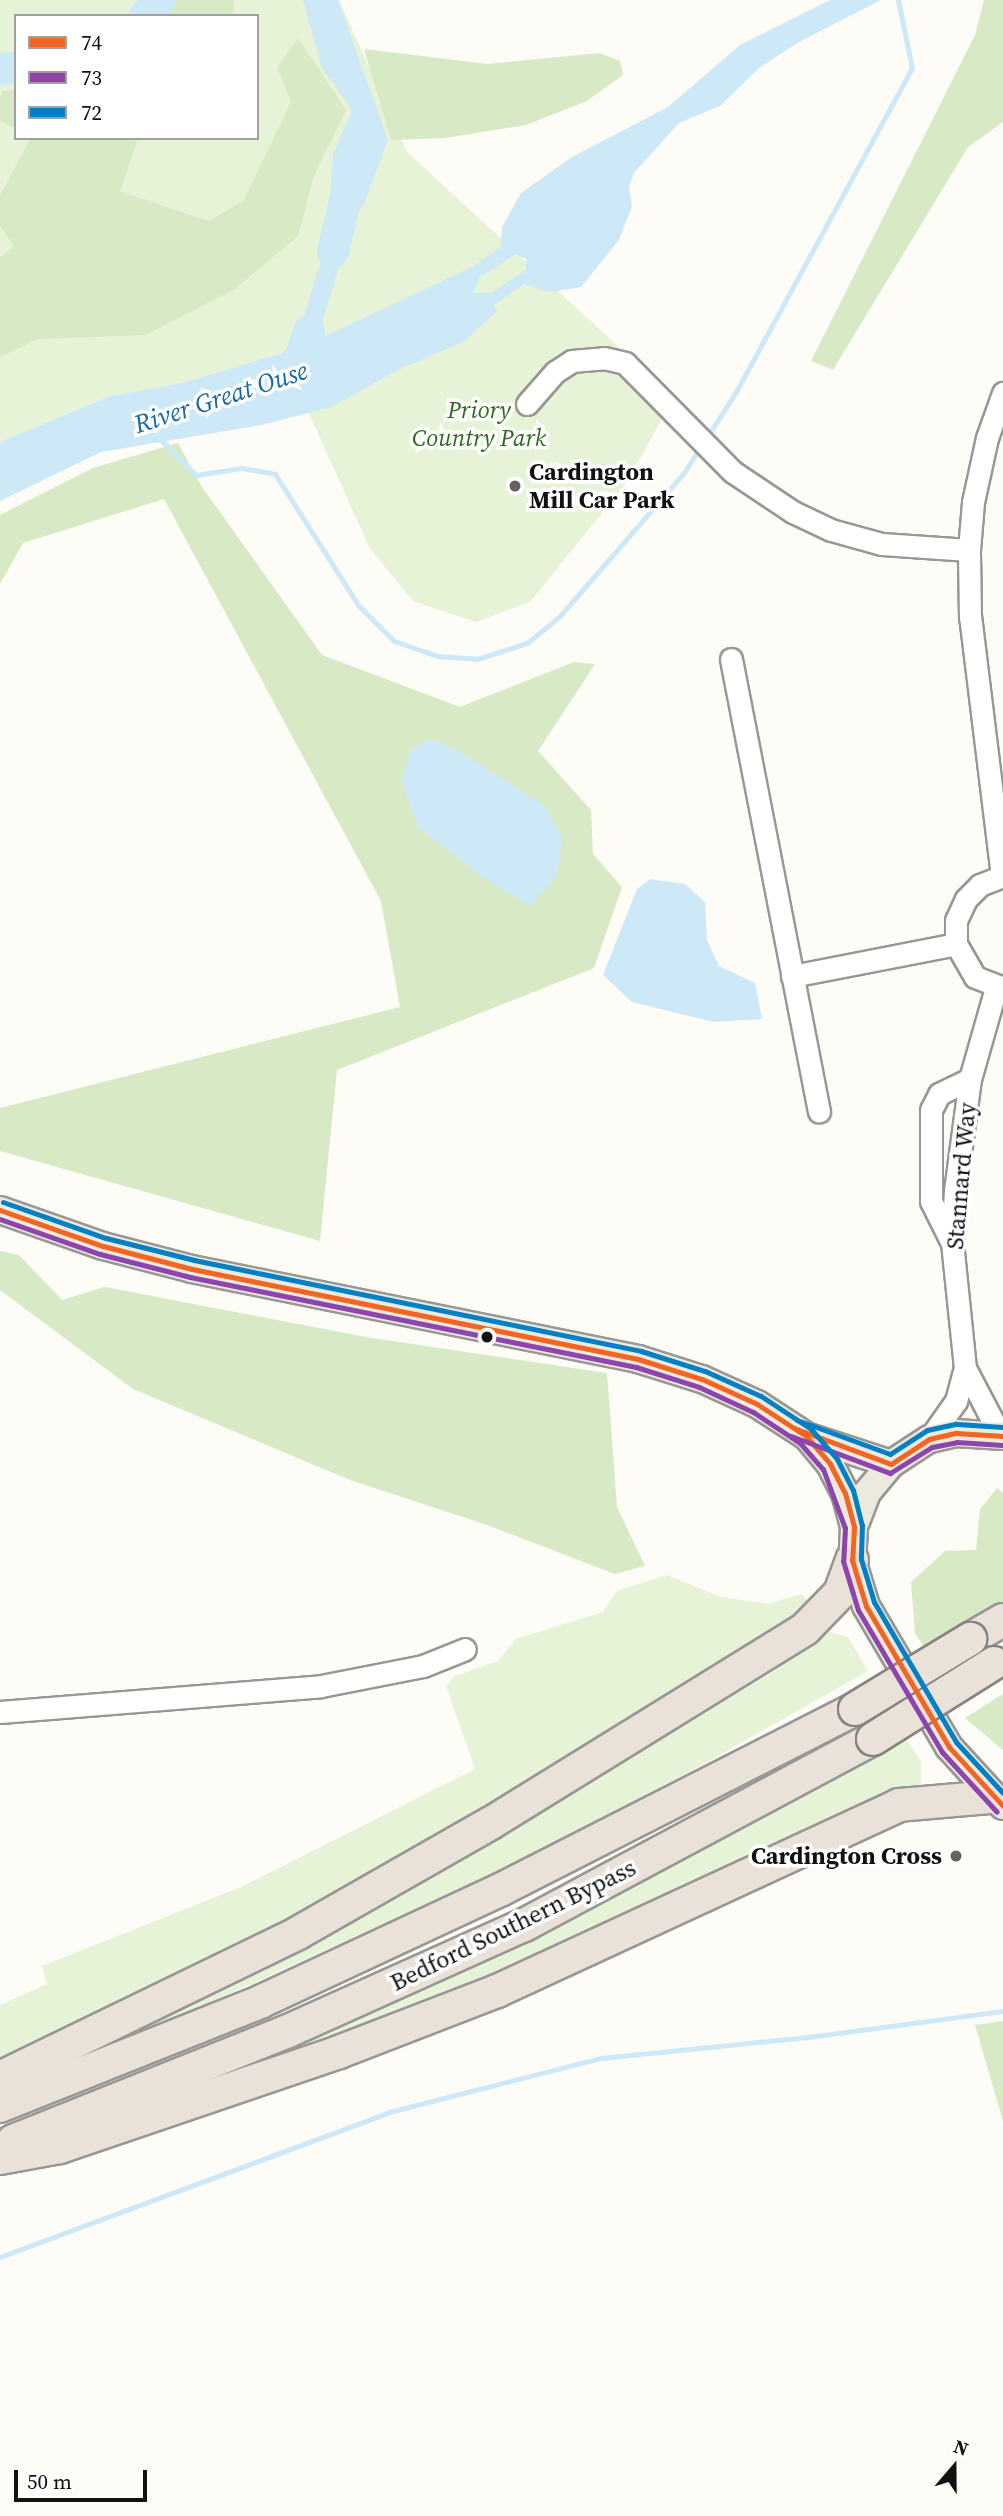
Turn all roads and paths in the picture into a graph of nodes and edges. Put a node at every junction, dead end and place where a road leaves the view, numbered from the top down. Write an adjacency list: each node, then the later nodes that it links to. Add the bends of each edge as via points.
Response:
1 (1003, 393): 3 (street, via 986,438)
2 (527, 404): 3 (street, via 567,363 604,358 625,363 662,405 762,495 831,530 882,544)
3 (969, 551): 5 (street, via 970,617)
4 (731, 659): 7 (street)
5 (1002, 876): 6 (street, via 980,885 965,899 956,920)
6 (956, 944): 7 (street); 8 (street, via 975,976)
7 (792, 976): 10 (street)
8 (999, 988): 9 (street, Stannard Way)
9 (970, 1079): 12 (street, Stannard Way); 12 (street, via 939,1094 931,1110 931,1201)
10 (818, 1112)
11 (0, 1210): 15 (main road, via 103,1246 192,1269 638,1359 702,1379 757,1404)
12 (952, 1243): 13 (street, Stannard Way)
13 (965, 1368): 14 (street, Stannard Way); 16 (street, Stannard Way, via 956,1401)
14 (1002, 1435): 16 (main road, via 956,1433)
15 (806, 1436): 17 (main road); 18 (main road, via 830,1464 845,1493)
16 (929, 1439): 17 (main road)
17 (891, 1464): 18 (main road, via 867,1493)
18 (854, 1527): 19 (main road)
19 (852, 1560): 24 (main road, via 866,1606 949,1747); 25 (highway, via 839,1593 805,1629 491,1823 298,1933)
20 (1003, 1620): 26 (highway, Bedford Southern Bypass, bridge, via 855,1709 425,1925 261,2001)
21 (465, 1649): 23 (street, via 423,1666 321,1686)
22 (998, 1661): 27 (highway, Bedford Southern Bypass, bridge, via 873,1739 524,1925 288,2031)
23 (0, 1712)
24 (997, 1802): 28 (highway, via 955,1797 899,1805 496,1991 339,2052 60,2147)
25 (0, 2078)
26 (0, 2106)
27 (0, 2146)
28 (0, 2158)

